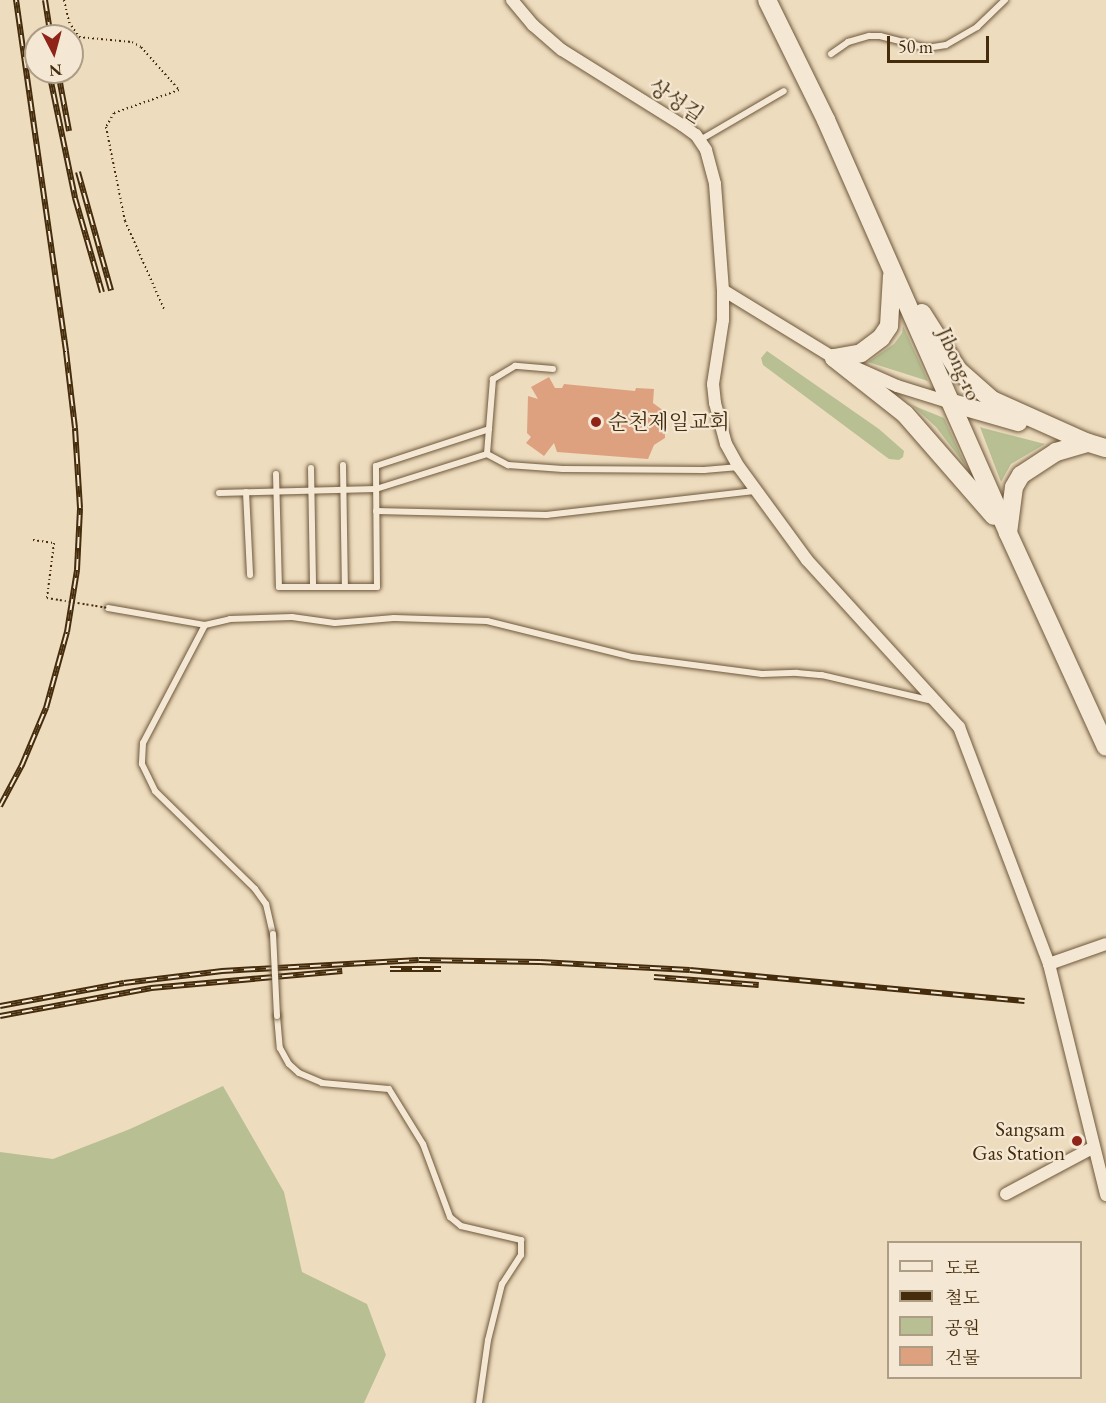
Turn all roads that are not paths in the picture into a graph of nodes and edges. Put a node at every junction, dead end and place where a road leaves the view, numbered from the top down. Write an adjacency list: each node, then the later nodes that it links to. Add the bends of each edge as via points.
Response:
1 (512, 0): 6 (street, 상성길, via 562,50 682,125)
2 (767, 0): 7 (main road, Jibong-ro)
3 (1005, 0): 4 (lane, via 977,27 946,45 927,48 868,36 848,42)
4 (831, 54)
5 (784, 91): 6 (lane)
6 (699, 140): 8 (street, 상성길, via 706,150 715,184)
7 (892, 268): 9 (main road, via 892,310 885,332 861,353); 11 (main road, Jibong-ro); 13 (main road, via 958,370 974,385 1013,411)
8 (723, 290): 9 (street); 17 (street, 상성길, via 715,403 726,444)
9 (834, 358): 11 (street, via 897,386); 28 (main road, via 905,414)
10 (553, 369): 12 (lane, via 515,366 493,379)
11 (952, 403): 13 (main road); 28 (main road, Jibong-ro)
12 (489, 429): 15 (lane); 20 (lane, via 376,466)
13 (1088, 443): 14 (main road); 28 (main road, via 1056,452 1021,475 1014,487)
14 (1106, 448)
15 (487, 454): 17 (lane, via 508,465 563,469); 20 (lane)
16 (343, 465): 21 (lane)
17 (740, 467): 23 (street, 상성길)
18 (311, 468): 22 (lane)
19 (276, 474): 25 (lane)
20 (376, 489): 21 (lane); 27 (lane)
21 (344, 490): 22 (lane); 31 (lane)
22 (311, 491): 25 (lane); 30 (lane)
23 (756, 491): 27 (lane, via 547,515); 34 (street, 상성길, via 807,560)
24 (246, 492): 25 (lane); 26 (lane); 29 (lane)
25 (276, 492): 30 (lane, via 279,587)
26 (219, 493)
27 (376, 512): 31 (lane, via 377,586)
28 (1008, 533): 35 (main road, Jibong-ro)
29 (250, 574)
30 (313, 587): 31 (lane)
31 (345, 587)
32 (108, 608): 33 (lane)
33 (205, 625): 34 (lane, via 230,619 292,617 335,624 394,618 487,621 632,657 762,674 822,675); 41 (lane, bridge, via 143,743 142,765 154,792 266,904 273,934 280,1048 289,1064 322,1083 388,1089 423,1144 450,1217 460,1226 521,1240 520,1255 502,1284 490,1329)
34 (933, 701): 37 (street, 상성길, via 954,721 966,742)
35 (1106, 747)
36 (1106, 944): 37 (street)
37 (1049, 964): 38 (street, 상성길)
38 (1092, 1148): 39 (street); 40 (street, 상성길)
39 (1006, 1194)
40 (1106, 1195)
41 (479, 1403)

